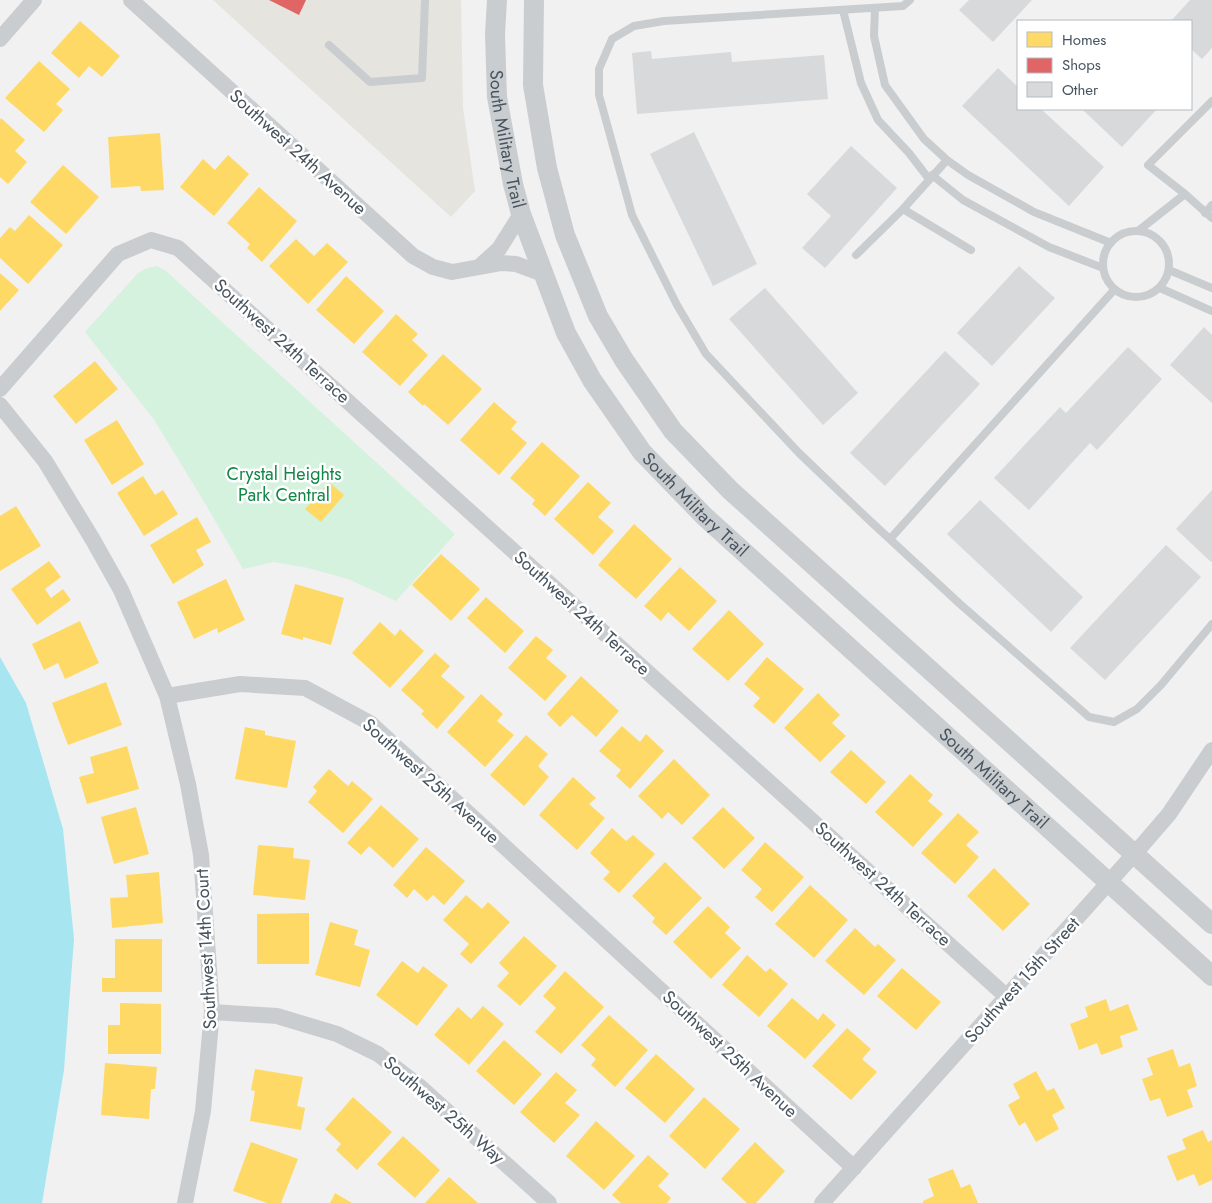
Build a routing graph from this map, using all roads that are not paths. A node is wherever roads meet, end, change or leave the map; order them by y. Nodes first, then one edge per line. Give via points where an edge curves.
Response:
1 (34, 0) edge
2 (131, 0) edge
3 (425, 0) edge
4 (497, 0) edge
5 (534, 0) edge
6 (910, 0) edge
7 (875, 8) junction
8 (843, 10) junction
9 (0, 39) edge
10 (329, 45) dead end
11 (1212, 101) edge
12 (947, 160) junction
13 (931, 177) junction
14 (1185, 194) junction
15 (1212, 205) edge
16 (903, 209) junction
17 (521, 214) junction
18 (1209, 216) edge
19 (1138, 231) junction
20 (1111, 243) junction
21 (971, 250) dead end
22 (856, 255) dead end
23 (479, 267) junction
24 (1103, 268) junction
25 (1169, 270) junction
26 (543, 274) junction
27 (1160, 288) junction
28 (1212, 288) edge
29 (1114, 290) junction
30 (1212, 311) edge
31 (0, 388) edge
32 (0, 405) edge
33 (890, 539) junction
34 (1212, 624) edge
35 (167, 696) junction
36 (1212, 750) edge
37 (1134, 854) junction
38 (1108, 883) junction
39 (1212, 924) edge
40 (1212, 976) edge
41 (1007, 997) junction
42 (212, 1012) junction
43 (854, 1168) junction
44 (185, 1203) edge
45 (549, 1203) edge
46 (822, 1203) edge

1 - 9 street
2 - 23 street, Southwest 24th Avenue via 413,256 452,272
3 - 10 lane via 422,78 370,82
4 - 17 street, South Military Trail via 498,96
5 - 37 street, South Military Trail via 533,85 547,168 565,235 598,316 673,431 730,490
6 - 7 lane via 903,6
7 - 8 lane
7 - 12 lane via 874,36 885,85 924,139
8 - 13 lane via 862,83 878,120
8 - 33 lane via 664,20 634,26 612,39 599,69 599,95 632,215 677,305 706,354 799,453
11 - 14 lane via 1148,165
12 - 13 lane
12 - 20 lane via 1034,212
13 - 16 lane
13 - 24 lane via 962,200 1049,247
14 - 18 lane
14 - 19 lane
15 - 18 lane
16 - 21 lane
16 - 22 lane
17 - 23 street via 499,249
17 - 26 street, South Military Trail
19 - 20 lane via 1127,232
19 - 25 lane via 1149,233 1162,244 1169,259
20 - 24 lane via 1105,252
23 - 26 street, Southwest 24th Avenue via 516,264
24 - 29 lane
25 - 27 lane
25 - 28 lane
26 - 38 street, South Military Trail via 566,333 592,380 642,452 704,516
27 - 29 lane via 1142,298 1132,298
27 - 30 lane
29 - 33 lane
31 - 41 street, Southwest 24th Terrace via 118,254 151,240 178,248
32 - 35 street via 45,461 93,540 121,590
33 - 34 lane via 1089,717 1114,722 1137,709
35 - 42 street, Southwest 14th Court via 201,855
35 - 43 street, Southwest 25th Avenue via 240,684 305,688 370,723
36 - 37 street, Southwest 15th Street via 1168,814
37 - 38 street, Southwest 15th Street
37 - 39 street, South Military Trail
38 - 40 street, South Military Trail
38 - 41 street, Southwest 15th Street
41 - 43 street, Southwest 15th Street
42 - 44 street, Southwest 14th Court via 203,1111
42 - 45 street, Southwest 25th Way via 277,1016 337,1034 378,1054 419,1086
43 - 46 street, Southwest 15th Street

